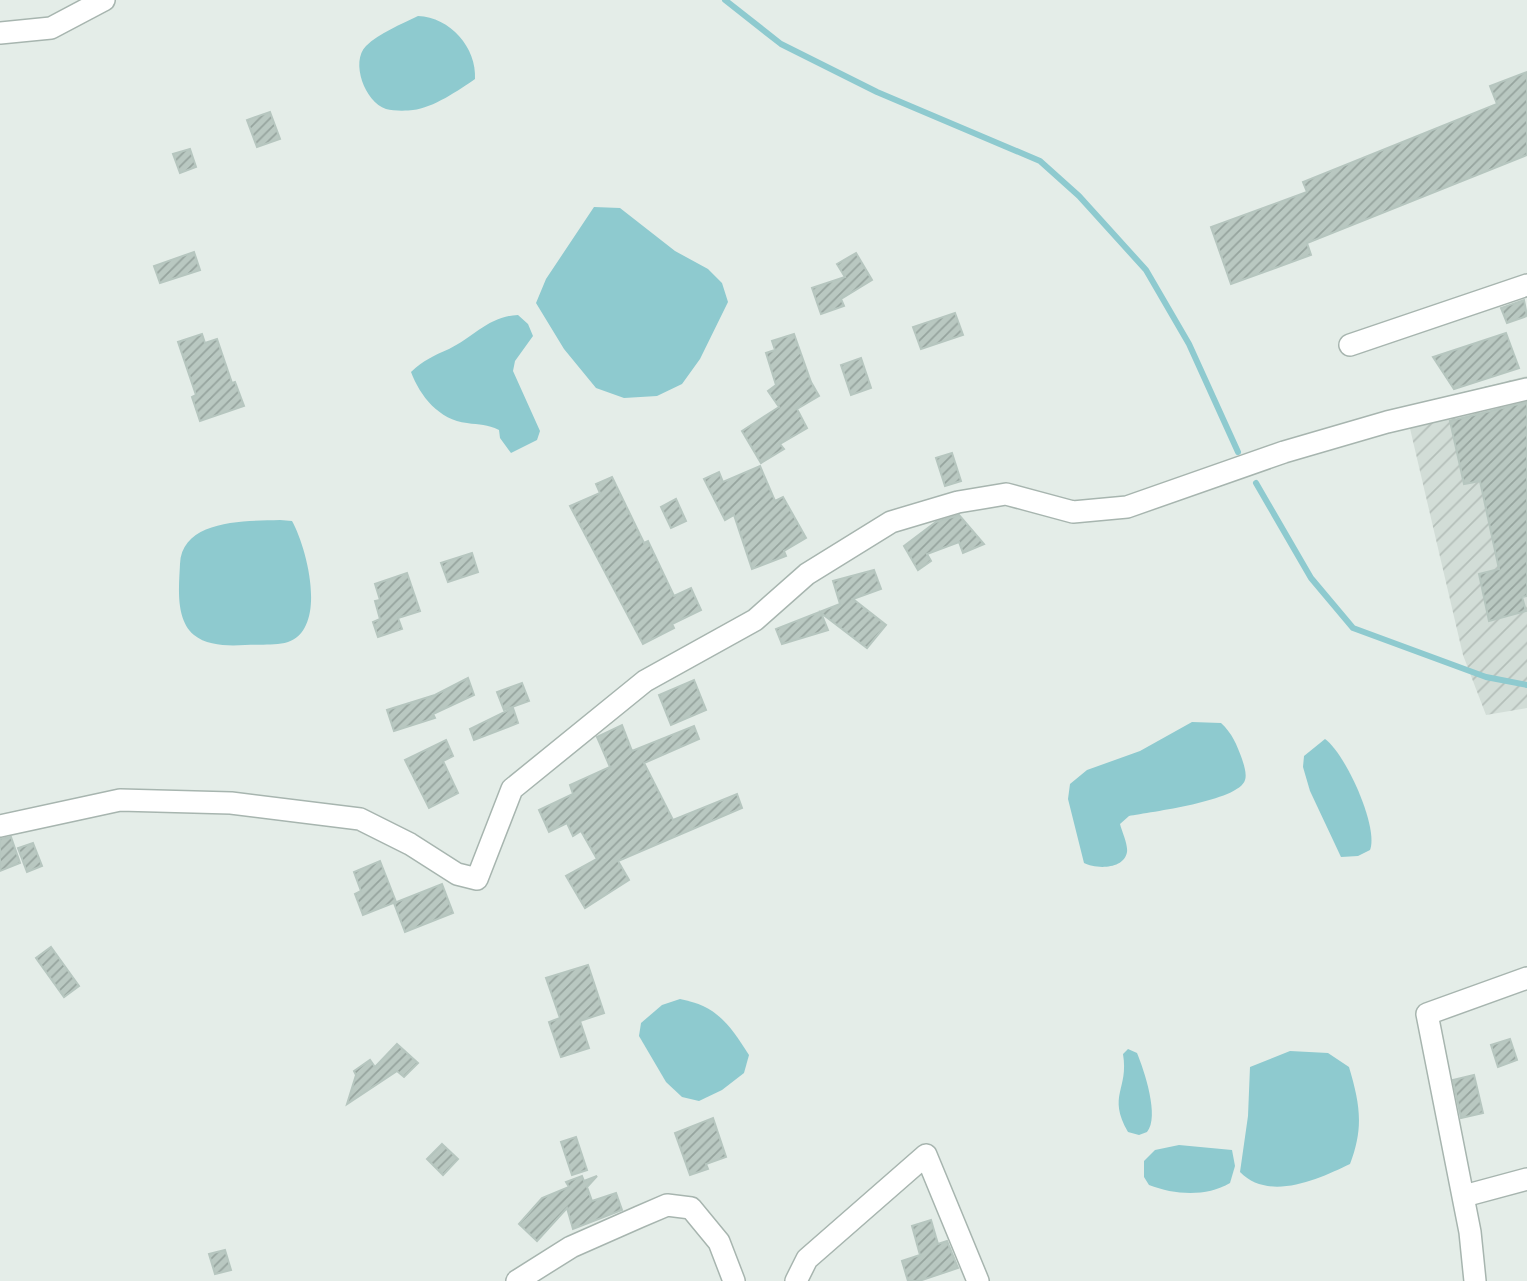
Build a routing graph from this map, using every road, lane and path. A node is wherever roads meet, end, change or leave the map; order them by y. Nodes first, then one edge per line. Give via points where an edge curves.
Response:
1 (104, 0) edge
2 (0, 33) edge
3 (1527, 285) edge
4 (1350, 345) dead end
5 (1527, 389) edge
6 (0, 827) edge
7 (1527, 978) edge
8 (1527, 1179) edge
9 (1464, 1196) junction
10 (517, 1281) edge
11 (734, 1281) edge
12 (796, 1281) edge
13 (978, 1281) edge
14 (1475, 1281) edge

1 - 2 street via 51,27
3 - 4 street
5 - 6 street via 1387,422 1127,507 1073,512 1006,494 958,502 891,522 807,574 755,620 645,681 512,789 477,879 457,874 360,819 231,803 120,800
7 - 9 street via 1427,1014
8 - 9 street
9 - 14 street
10 - 11 street via 571,1247 667,1205 691,1208 719,1242
12 - 13 street via 807,1259 926,1155

